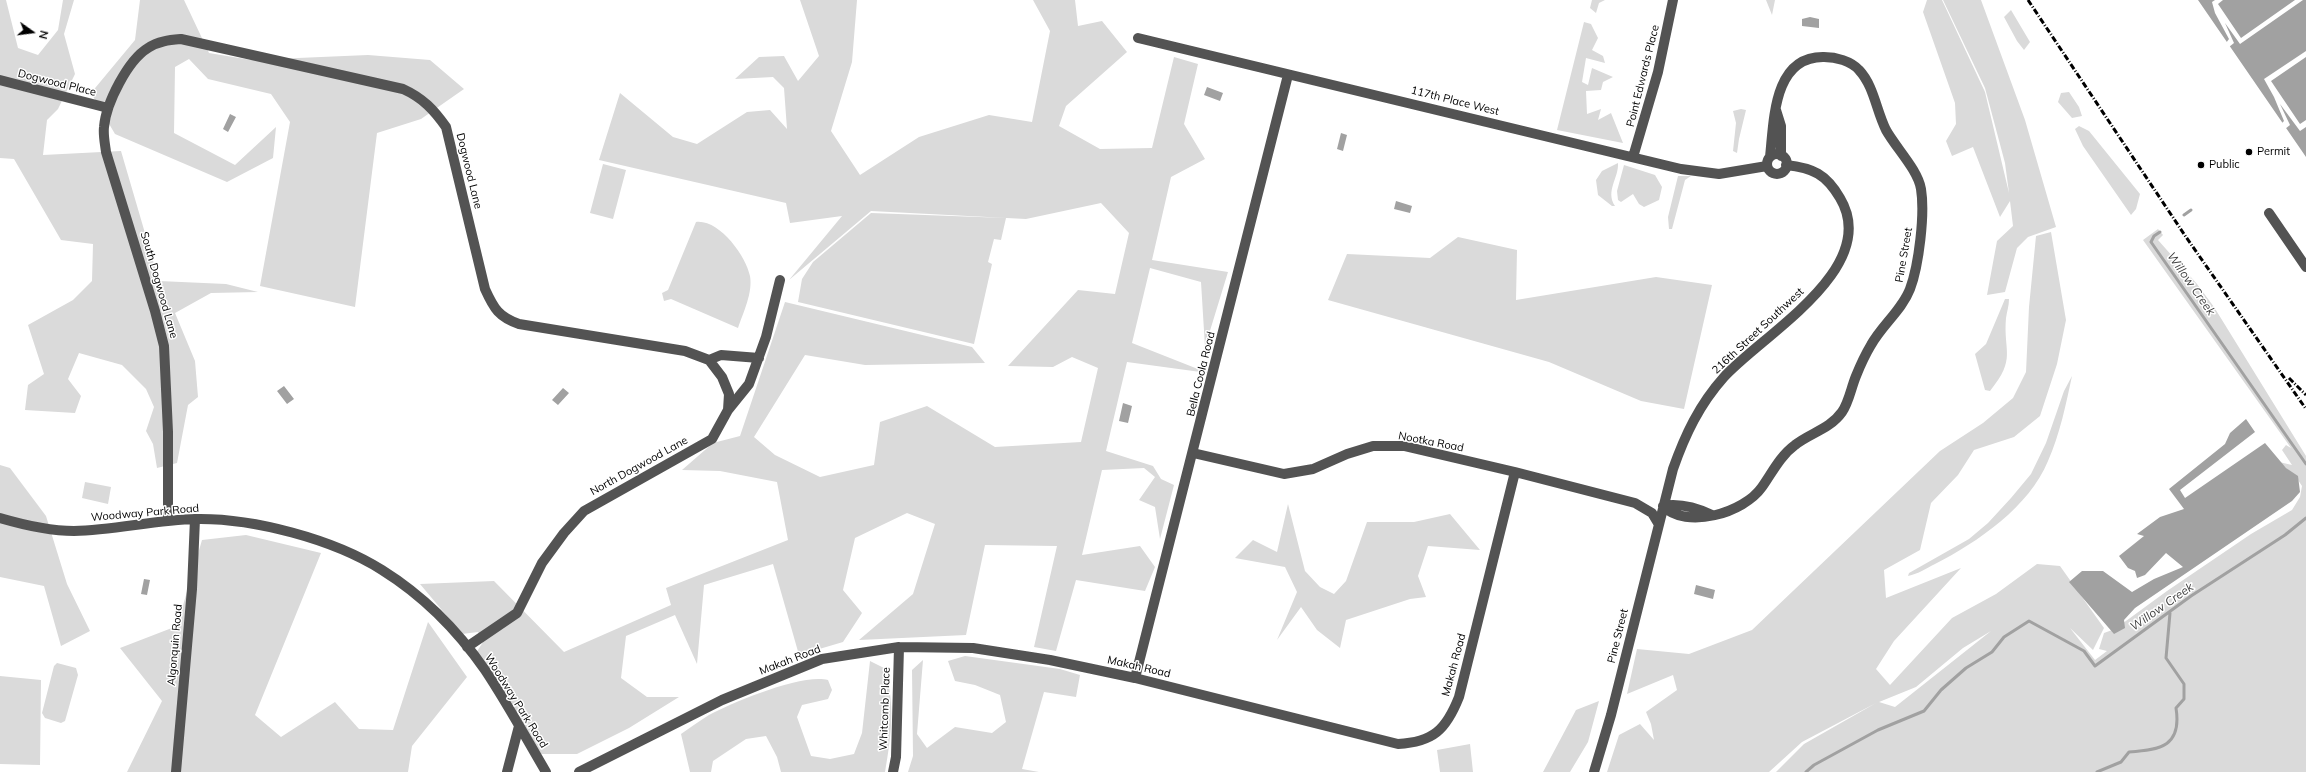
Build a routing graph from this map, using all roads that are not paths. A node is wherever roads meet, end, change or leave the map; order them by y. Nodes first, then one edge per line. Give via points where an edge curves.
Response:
1 (1673, 0) edge
2 (1138, 38) dead end
3 (1288, 75) junction
4 (0, 80) edge
5 (108, 108) junction
6 (1776, 110) junction
7 (1633, 157) junction
8 (1784, 160) junction
9 (1769, 162) junction
10 (2269, 213) dead end
11 (2306, 267) edge
12 (780, 280) dead end
13 (759, 358) junction
14 (709, 360) junction
15 (728, 410) junction
16 (1194, 453) junction
17 (1516, 472) junction
18 (1663, 506) junction
19 (0, 518) edge
20 (195, 519) junction
21 (168, 521) junction
22 (1658, 524) junction
23 (467, 647) junction
24 (899, 647) junction
25 (1135, 678) junction
26 (519, 726) junction
27 (176, 772) edge
28 (507, 772) edge
29 (546, 772) edge
30 (579, 772) edge
31 (893, 772) edge
32 (1594, 772) edge

1 - 7 street, Point Edwards Place via 1655,86
2 - 3 street, 117th Place West
3 - 7 street, 117th Place West
3 - 16 street, Bella Coola Road
4 - 5 street, Dogwood Place
5 - 14 street, Dogwood Lane via 137,57 160,42 181,39 403,89 420,97 434,110 446,127 485,289 495,309 507,320 684,351
5 - 21 street, South Dogwood Lane via 104,128 106,152 164,346 168,432
6 - 8 street via 1781,126
6 - 9 street, Pine Street
6 - 18 street, Pine Street via 1777,97 1785,78 1796,66 1807,60 1830,57 1848,62 1860,70 1869,83 1886,129 1921,187 1922,218 1910,288 1902,304 1871,344 1861,362 1842,412 1830,425 1795,444 1779,460 1758,493 1736,508 1712,515 1676,505
7 - 9 street, 117th Place West via 1681,169 1719,174
8 - 9 street via 1776,155
8 - 9 street via 1784,171 1778,174 1770,171
8 - 18 street, 216th Street Southwest via 1819,173 1832,185 1845,205 1849,223 1847,243 1839,263 1826,282 1806,304 1725,376 1702,406 1687,431
10 - 11 street
12 - 13 street, North Dogwood Lane
13 - 14 street via 721,355
13 - 15 street, North Dogwood Lane via 749,384
14 - 15 street via 722,377 729,394
15 - 23 street, North Dogwood Lane via 712,439 584,511 542,563 517,613
16 - 17 street, Nootka Road via 1284,474 1313,469 1373,446 1404,446
16 - 25 street, Bella Coola Road
17 - 22 street, Nootka Road via 1635,504 1652,513
17 - 25 street, Makah Road via 1459,697 1441,730 1427,740 1398,744
18 - 22 street, Pine Street
19 - 21 street, Woodway Park Road via 35,527 74,531
20 - 21 street, Woodway Park Road
20 - 23 street, Woodway Park Road via 243,523 301,536 380,569 438,615
20 - 27 street, Algonquin Road via 191,605
22 - 32 street, Pine Street via 1611,715
23 - 26 street, Woodway Park Road via 485,670
24 - 25 street, Makah Road via 973,648 1050,660
24 - 30 street, Makah Road via 822,659 722,700
24 - 31 street, Whitcomb Place via 896,757
26 - 28 street
26 - 29 street, Woodway Park Road

